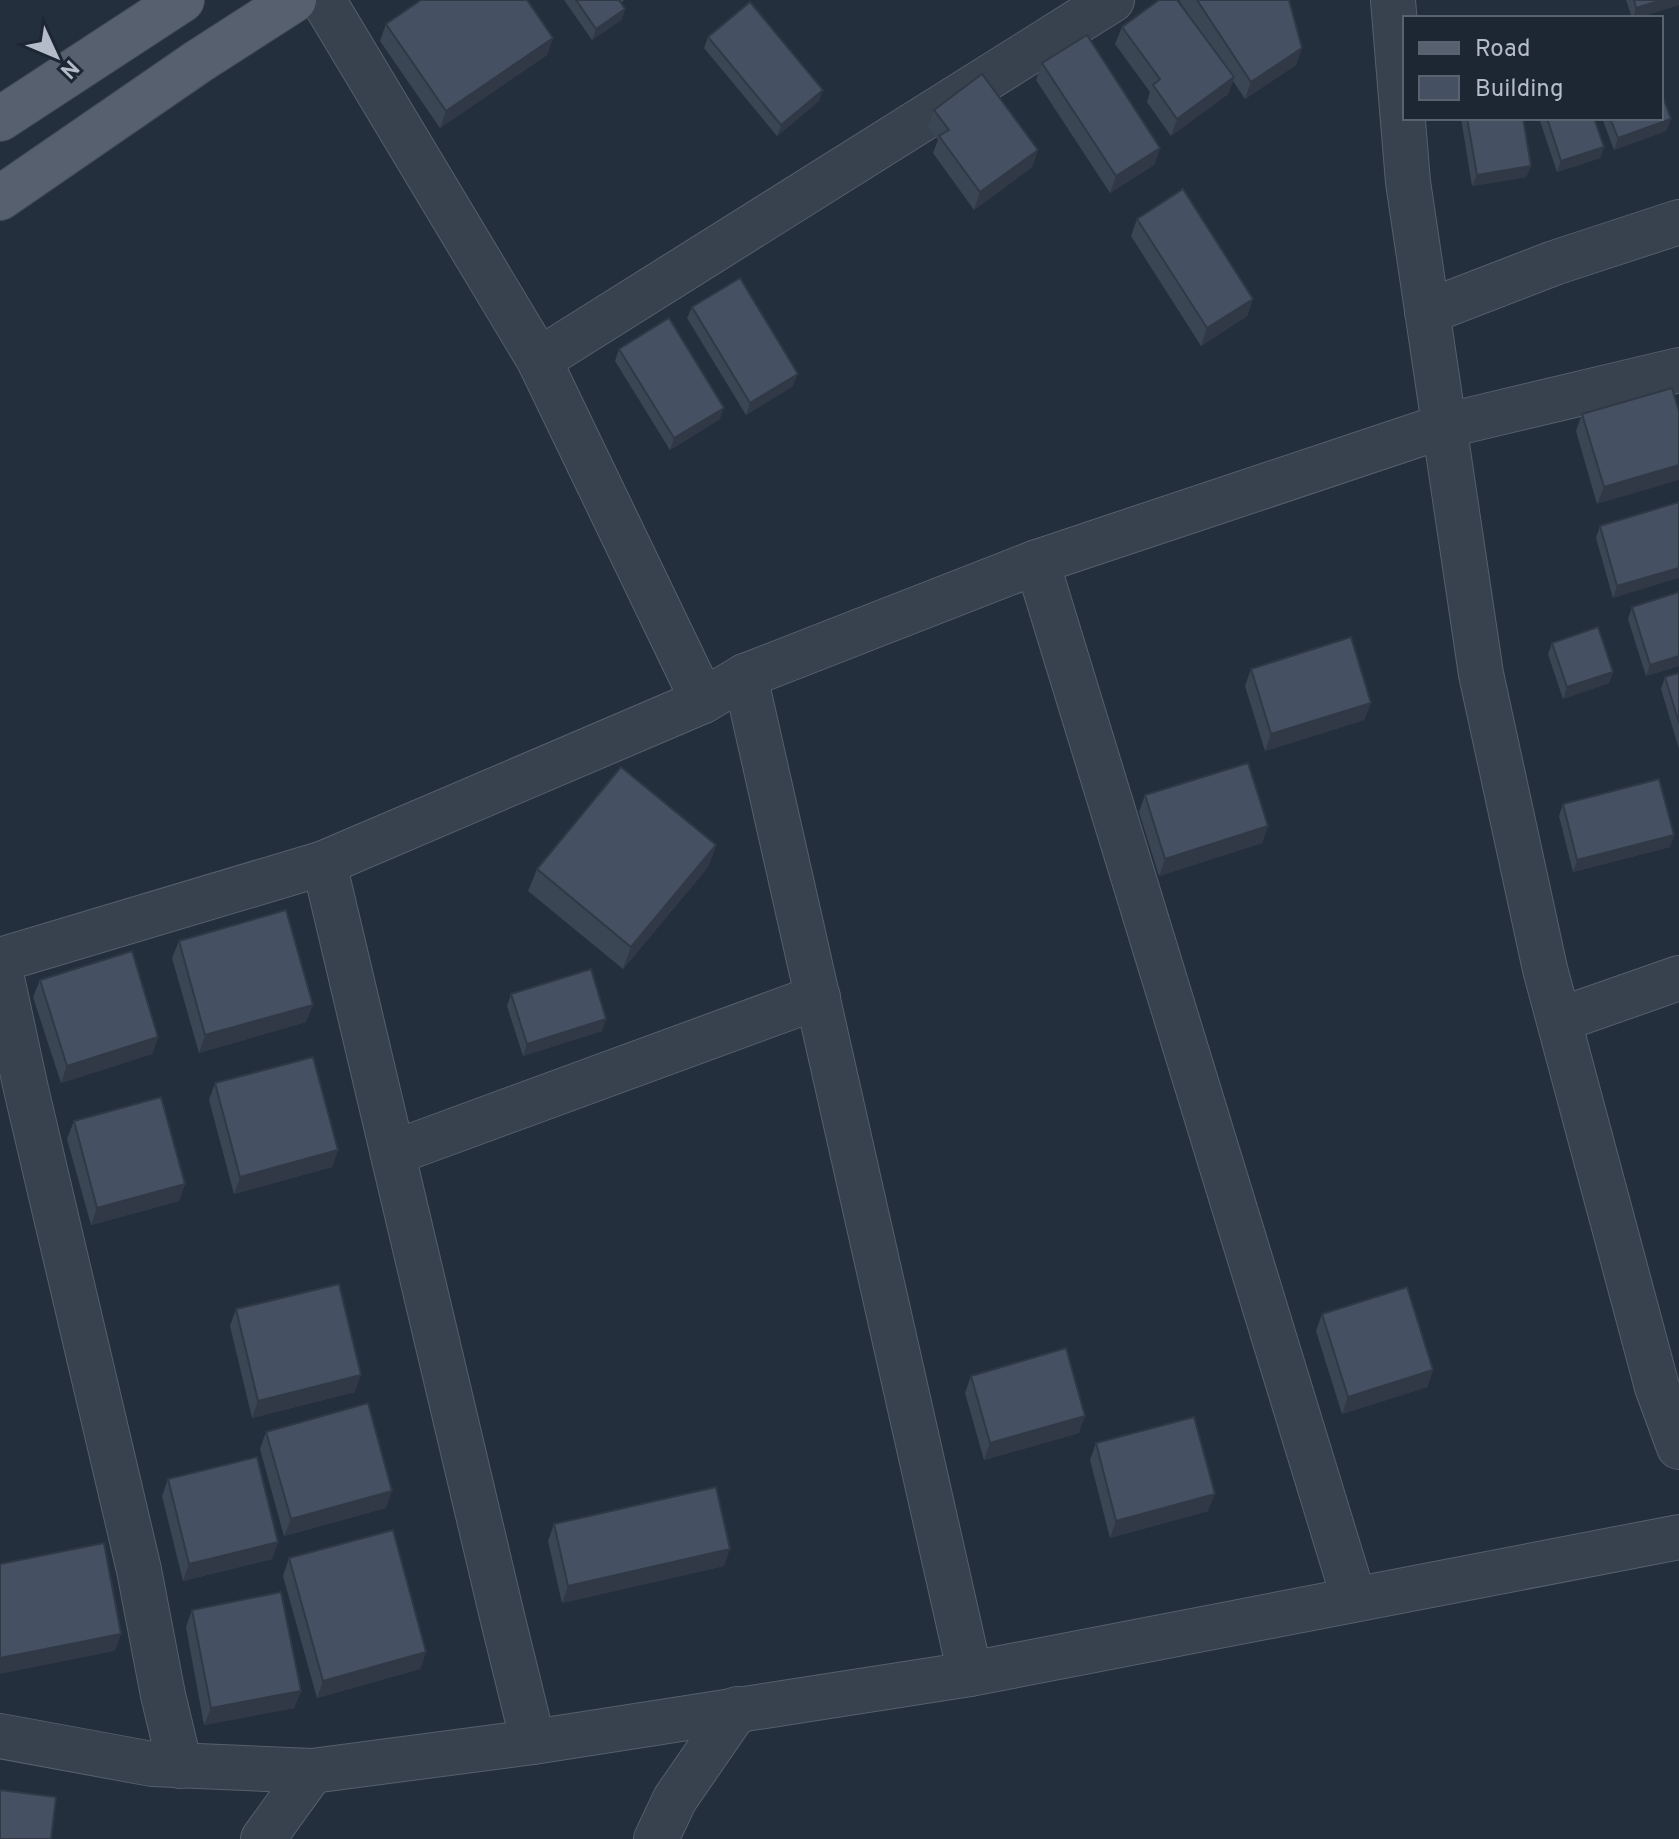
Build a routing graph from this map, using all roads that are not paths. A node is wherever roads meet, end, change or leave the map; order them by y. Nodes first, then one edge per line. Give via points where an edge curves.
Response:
1 (182, 0) edge
2 (294, 0) edge
3 (323, 0) edge
4 (1112, 0) edge
5 (1393, 0) edge
6 (0, 119) edge
7 (0, 198) edge
8 (1679, 222) edge
9 (1427, 312) junction
10 (539, 360) junction
11 (1679, 370) edge
12 (1444, 426) junction
13 (1037, 562) junction
14 (745, 676) junction
15 (703, 701) junction
16 (324, 863) junction
17 (0, 960) edge
18 (0, 969) edge
19 (1679, 978) edge
20 (818, 997) junction
21 (1559, 1020) junction
22 (393, 1153) junction
23 (1679, 1447) edge
24 (1679, 1537) edge
25 (1354, 1599) junction
26 (970, 1674) junction
27 (737, 1709) junction
28 (0, 1736) edge
29 (533, 1742) junction
30 (180, 1766) junction
31 (312, 1771) junction
32 (263, 1839) edge
33 (656, 1839) edge

1 - 6 main road
2 - 7 main road
3 - 10 street
4 - 10 street
5 - 9 street via 1408,182
8 - 9 street
9 - 12 street
10 - 15 street
11 - 12 street
12 - 13 street
12 - 21 street via 1481,674
13 - 14 street
13 - 25 street
14 - 15 street
14 - 20 street
15 - 16 street
16 - 17 street
16 - 22 street
18 - 30 street
19 - 21 street
20 - 22 street
20 - 26 street
21 - 23 street via 1657,1387
22 - 29 street
24 - 25 street
25 - 26 street
26 - 27 street
27 - 29 street
27 - 33 street via 675,1799
28 - 30 street
29 - 31 street
30 - 31 street
31 - 32 street

